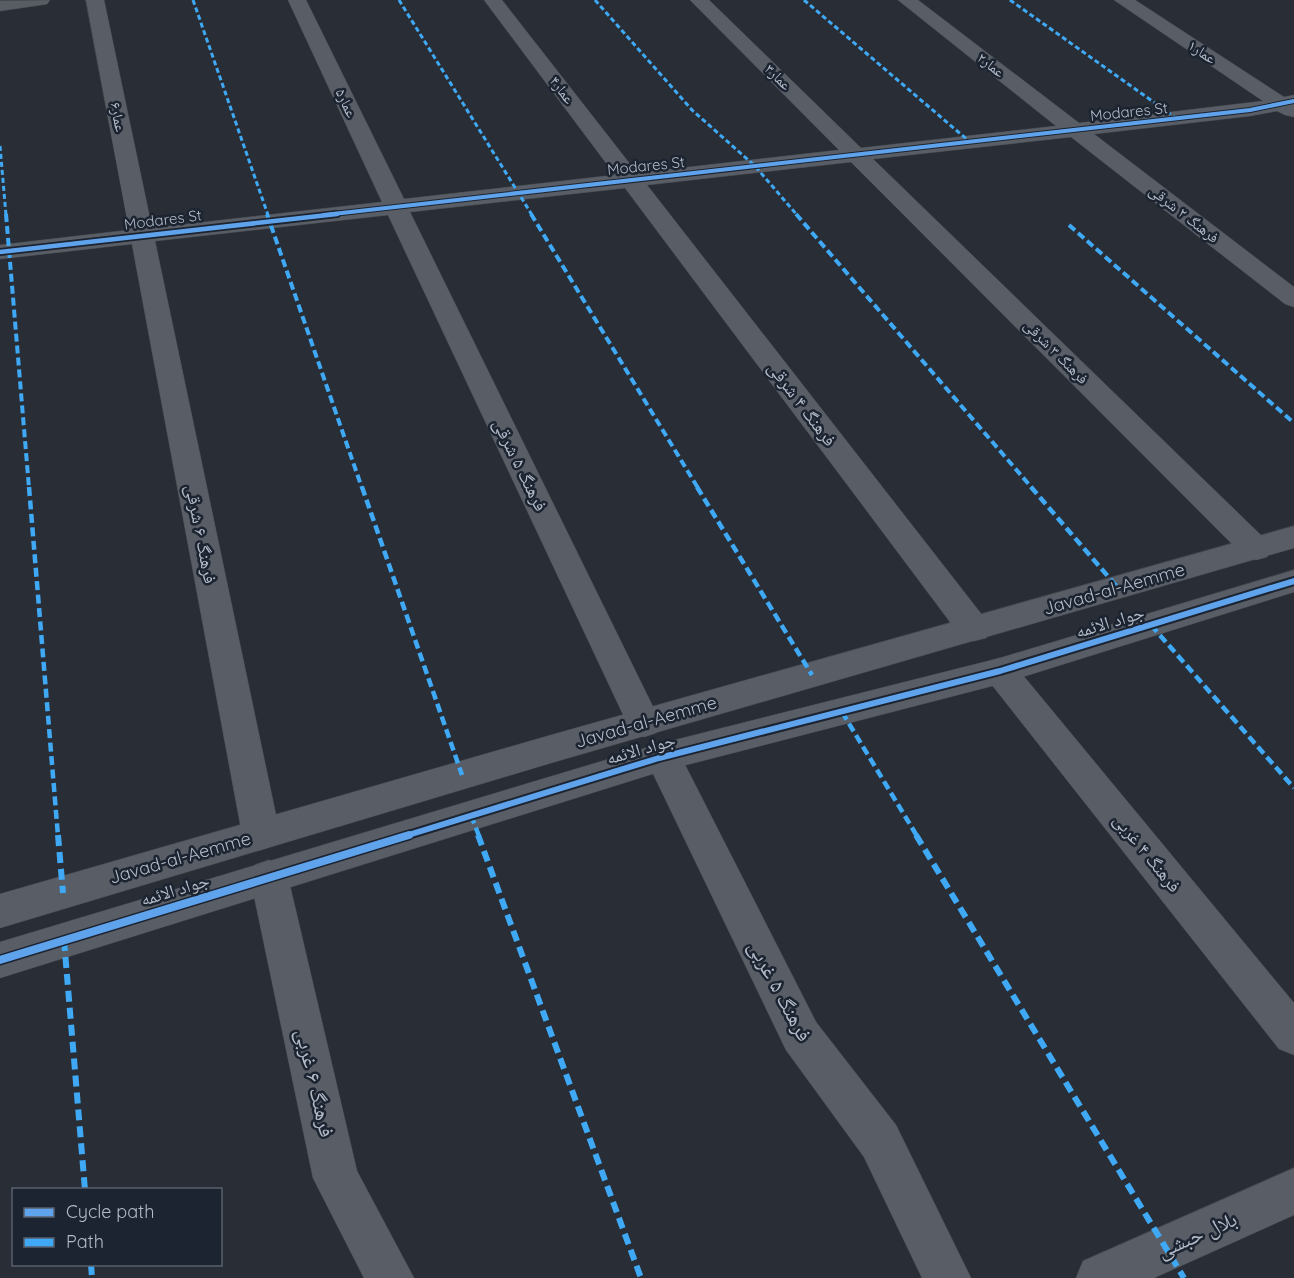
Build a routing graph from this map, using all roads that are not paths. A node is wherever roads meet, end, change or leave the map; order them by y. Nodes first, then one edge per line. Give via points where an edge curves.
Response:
1 (40, 0) edge
2 (95, 0) edge
3 (297, 0) edge
4 (493, 0) edge
5 (699, 0) edge
6 (907, 0) edge
7 (1123, 0) edge
8 (0, 6) edge
9 (1290, 106) edge
10 (1075, 130) junction
11 (856, 154) junction
12 (630, 180) junction
13 (396, 206) junction
14 (142, 234) junction
15 (0, 252) edge
16 (1294, 299) edge
17 (1294, 537) edge
18 (1256, 549) junction
19 (1294, 582) edge
20 (974, 629) junction
21 (1000, 671) junction
22 (654, 740) junction
23 (261, 834) junction
24 (269, 877) junction
25 (0, 911) edge
26 (0, 960) edge
27 (1294, 1035) edge
28 (1294, 1191) edge
29 (390, 1278) edge
30 (947, 1278) edge
31 (1100, 1278) edge

1 - 8 main road
2 - 14 street, عمار۶
3 - 13 street, عمار۵
4 - 12 street, عمار۴
5 - 11 street, عمار۳
6 - 10 street, عمار۲
7 - 9 street, عمار۱
9 - 10 street, Modares St
10 - 11 street, Modares St
10 - 16 street, فرهنگ ۲ شرقی
11 - 12 street, Modares St
11 - 18 street, فرهنگ ۳ شرقی
12 - 13 street, Modares St
12 - 20 street, فرهنگ ۴ شرقی
13 - 14 street, Modares St
13 - 22 street, فرهنگ ۵ شرقی
14 - 15 street, Modares St
14 - 23 street, فرهنگ ۶ شرقی
17 - 18 street, Javad-al-Aemme
18 - 20 street, Javad-al-Aemme
19 - 21 street, جواد الائمه
20 - 22 street, Javad-al-Aemme
21 - 22 street, جواد الائمه
21 - 27 street, فرهنگ ۴ غربی
22 - 23 street, Javad-al-Aemme
22 - 24 street, جواد الائمه
22 - 30 street, فرهنگ ۵ غربی via 801,1036 880,1141
23 - 25 street, Javad-al-Aemme
24 - 26 street, جواد الائمه
24 - 29 street, فرهنگ ۶ غربی via 336,1178
28 - 31 street, بلال حبشی

